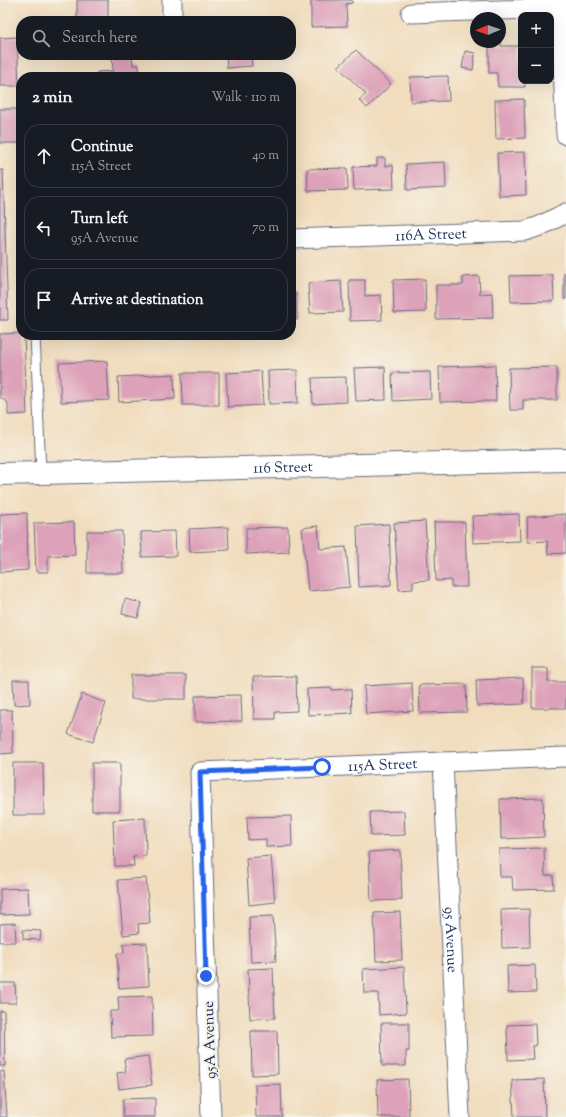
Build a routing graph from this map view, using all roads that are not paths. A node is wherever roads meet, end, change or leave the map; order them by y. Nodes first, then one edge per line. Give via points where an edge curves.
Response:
1 (172, 0) edge
2 (560, 4) edge
3 (411, 13) dead end
4 (172, 16) edge
5 (566, 135) edge
6 (566, 213) edge
7 (296, 239) edge
8 (35, 340) edge
9 (566, 460) edge
10 (42, 473) junction
11 (0, 474) edge
12 (566, 757) edge
13 (443, 762) junction
14 (200, 772) joint
15 (211, 1117) edge
16 (460, 1117) edge

1 - 4 street
2 - 3 street
2 - 5 street
6 - 7 street, 116A Street via 525,231
8 - 10 lane
9 - 10 street, 116 Street
10 - 11 street, 116 Street
12 - 13 street, 115A Street
13 - 14 street, 115A Street
13 - 16 street, 95 Avenue
14 - 15 street, 95A Avenue

